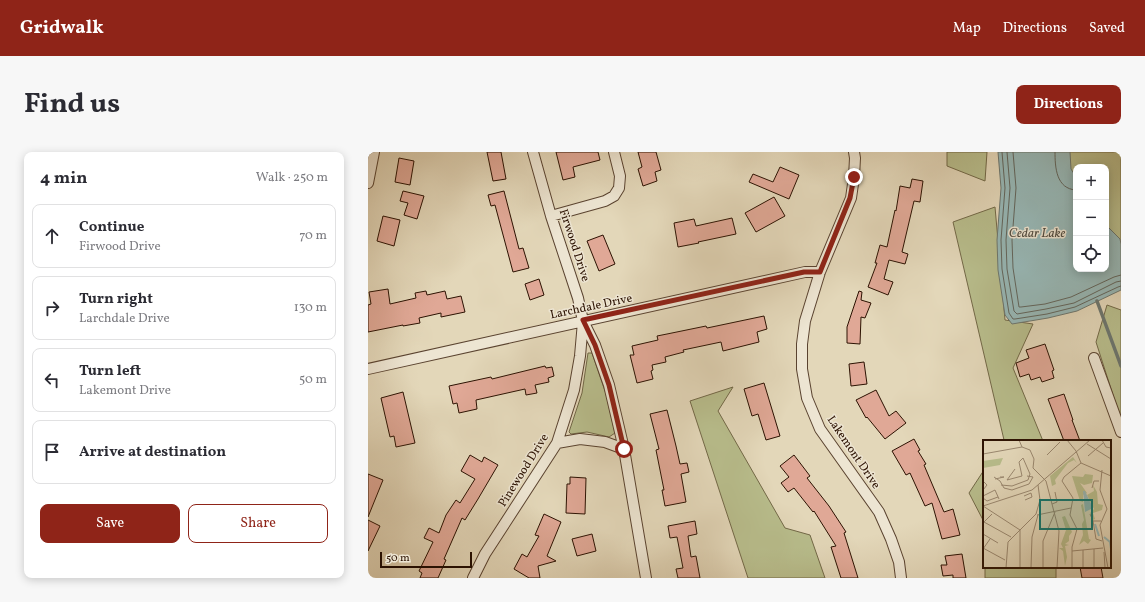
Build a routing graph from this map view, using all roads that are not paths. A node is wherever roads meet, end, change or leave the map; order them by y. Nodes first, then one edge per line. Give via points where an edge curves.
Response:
1 (374, 152) edge
2 (533, 152) edge
3 (614, 152) edge
4 (854, 152) edge
5 (368, 184) edge
6 (551, 216) junction
7 (820, 272) junction
8 (583, 320) junction
9 (1094, 358) dead end
10 (368, 369) edge
11 (1121, 432) edge
12 (557, 443) junction
13 (624, 449) junction
14 (473, 578) edge
15 (646, 578) edge
16 (901, 578) edge

1 - 5 street
2 - 6 street, Firwood Drive
3 - 6 street via 620,176 619,188 614,196 605,201
4 - 7 street, Lakemont Drive via 854,177 850,198
6 - 8 street, Firwood Drive
7 - 8 street, Larchdale Drive via 804,272
7 - 16 street, Lakemont Drive via 804,321 802,369 807,398 820,429 879,512 892,538
8 - 10 street, Larchdale Drive
8 - 12 street, Pinewood Drive via 574,390
8 - 13 street, Firwood Drive via 609,385
9 - 11 street
12 - 13 street via 580,439 605,442
12 - 14 street, Pinewood Drive via 485,554
13 - 15 street, Firwood Drive

